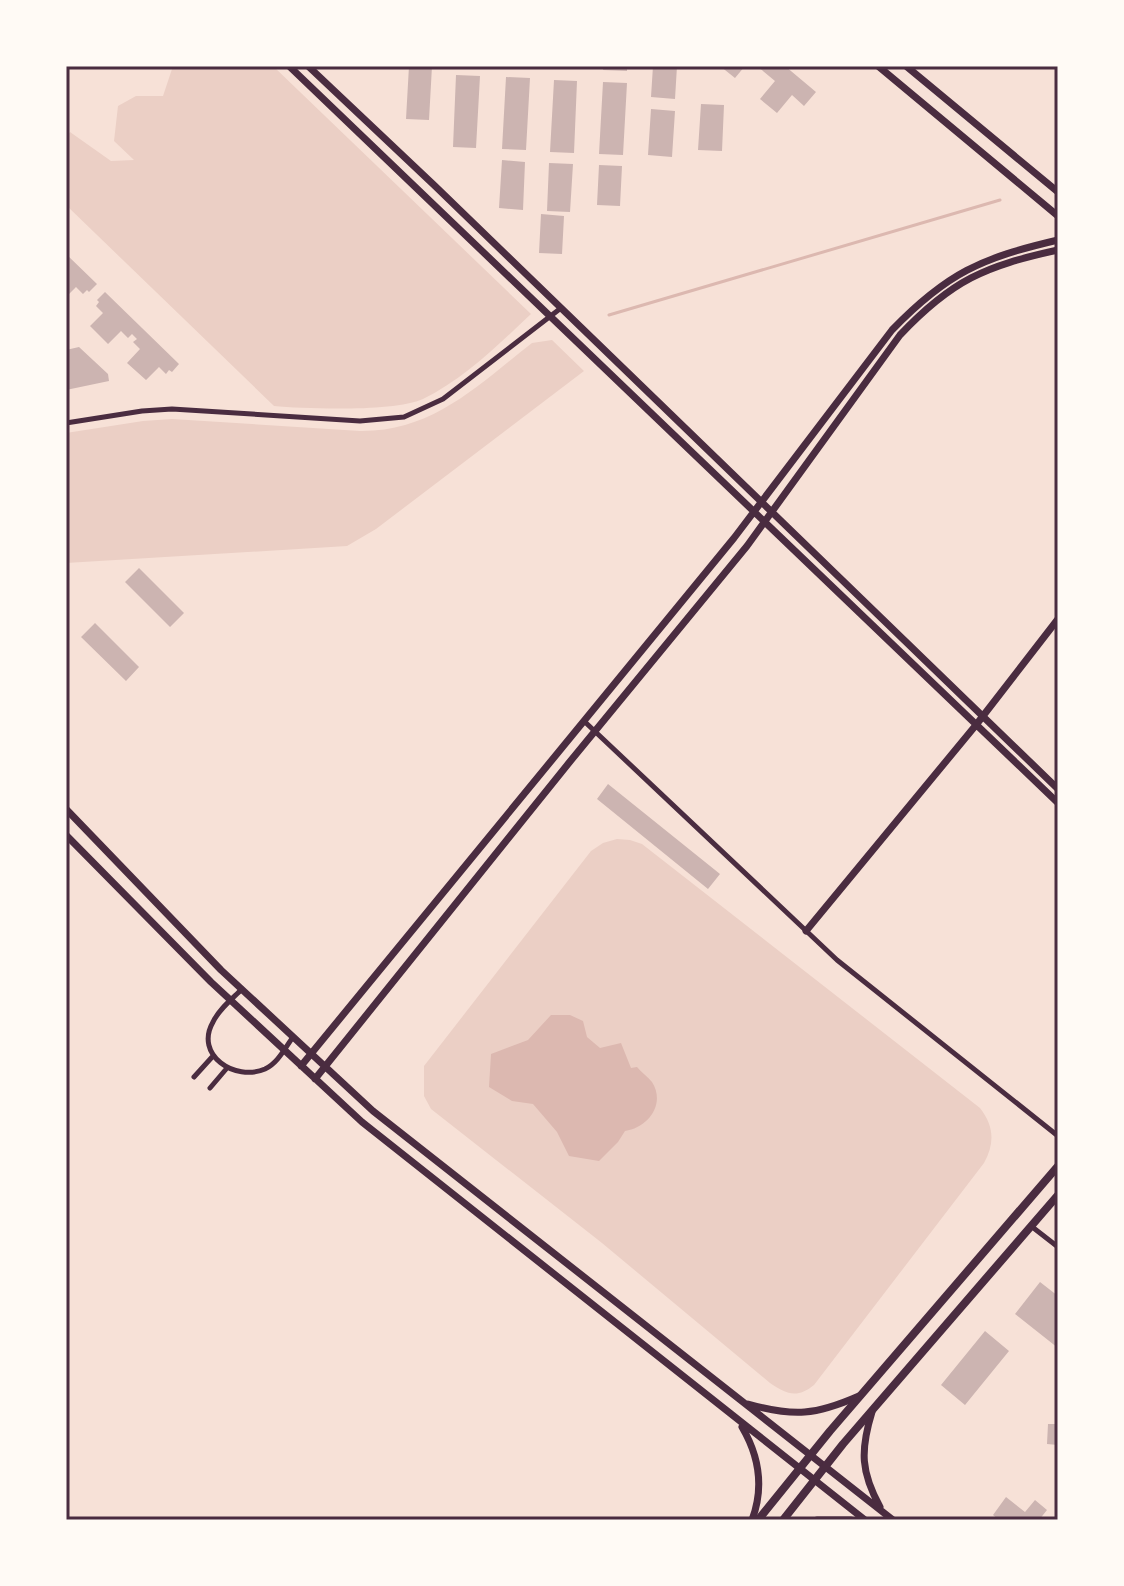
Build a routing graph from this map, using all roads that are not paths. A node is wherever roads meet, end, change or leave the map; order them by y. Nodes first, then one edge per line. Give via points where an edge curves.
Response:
1 (289, 66) edge
2 (308, 66) edge
3 (878, 66) edge
4 (906, 66) edge
5 (1058, 192) edge
6 (1058, 216) edge
7 (1058, 240) edge
8 (1058, 250) edge
9 (561, 308) junction
10 (550, 317) junction
11 (66, 423) edge
12 (762, 502) junction
13 (773, 512) junction
14 (754, 513) junction
15 (764, 523) junction
16 (1058, 619) edge
17 (982, 717) junction
18 (585, 722) junction
19 (976, 725) junction
20 (595, 731) junction
21 (1058, 789) edge
22 (1058, 803) edge
23 (66, 809) edge
24 (66, 835) edge
25 (806, 931) junction
26 (242, 989) junction
27 (230, 1001) junction
28 (293, 1037) junction
29 (284, 1050) junction
30 (311, 1054) junction
31 (213, 1056) junction
32 (301, 1066) junction
33 (325, 1067) junction
34 (227, 1068) junction
35 (194, 1077) dead end
36 (315, 1079) junction
37 (210, 1088) dead end
38 (1058, 1136) edge
39 (1058, 1166) edge
40 (1058, 1195) edge
41 (1031, 1226) junction
42 (1058, 1247) edge
43 (861, 1395) junction
44 (745, 1404) junction
45 (872, 1411) junction
46 (739, 1421) junction
47 (810, 1455) junction
48 (825, 1467) junction
49 (799, 1468) junction
50 (815, 1481) junction
51 (883, 1513) junction
52 (755, 1520) edge
53 (783, 1520) edge
54 (817, 1520) edge
55 (851, 1520) edge
56 (865, 1520) edge
57 (893, 1520) edge

1 - 10 street
2 - 9 street
3 - 6 street
4 - 5 street
7 - 12 street via 975,264 920,301 858,372
8 - 13 street via 978,273 926,308 868,377
9 - 10 street
9 - 12 street
10 - 11 street via 443,399 404,417 360,421 172,409
10 - 14 street
12 - 13 street
12 - 14 street
13 - 15 street
13 - 17 street
14 - 15 street
14 - 18 street
15 - 19 street
15 - 20 street
16 - 17 street
17 - 19 street
17 - 21 street
18 - 20 street
18 - 30 street
19 - 22 street
19 - 25 street
20 - 25 street
20 - 33 street
23 - 26 street
24 - 27 street
25 - 38 street
26 - 27 street
26 - 28 street
27 - 29 street
27 - 31 street via 212,1022
28 - 29 street
28 - 30 street
29 - 32 street
29 - 34 street via 264,1069 247,1073
30 - 32 street
30 - 33 street
31 - 34 street
31 - 35 street
32 - 36 street
33 - 36 street
33 - 44 street via 373,1111
34 - 37 street
36 - 46 street
39 - 43 main road
40 - 41 main road
41 - 42 street
41 - 45 main road
43 - 44 street via 818,1412 793,1414
43 - 47 main road
44 - 47 street
45 - 48 main road
45 - 51 street via 863,1451 865,1473
46 - 49 street
46 - 52 street via 758,1465
47 - 48 street
47 - 49 main road
48 - 50 main road
48 - 51 street
49 - 50 street
49 - 52 main road
50 - 53 main road
50 - 56 street
51 - 57 street
54 - 55 street

